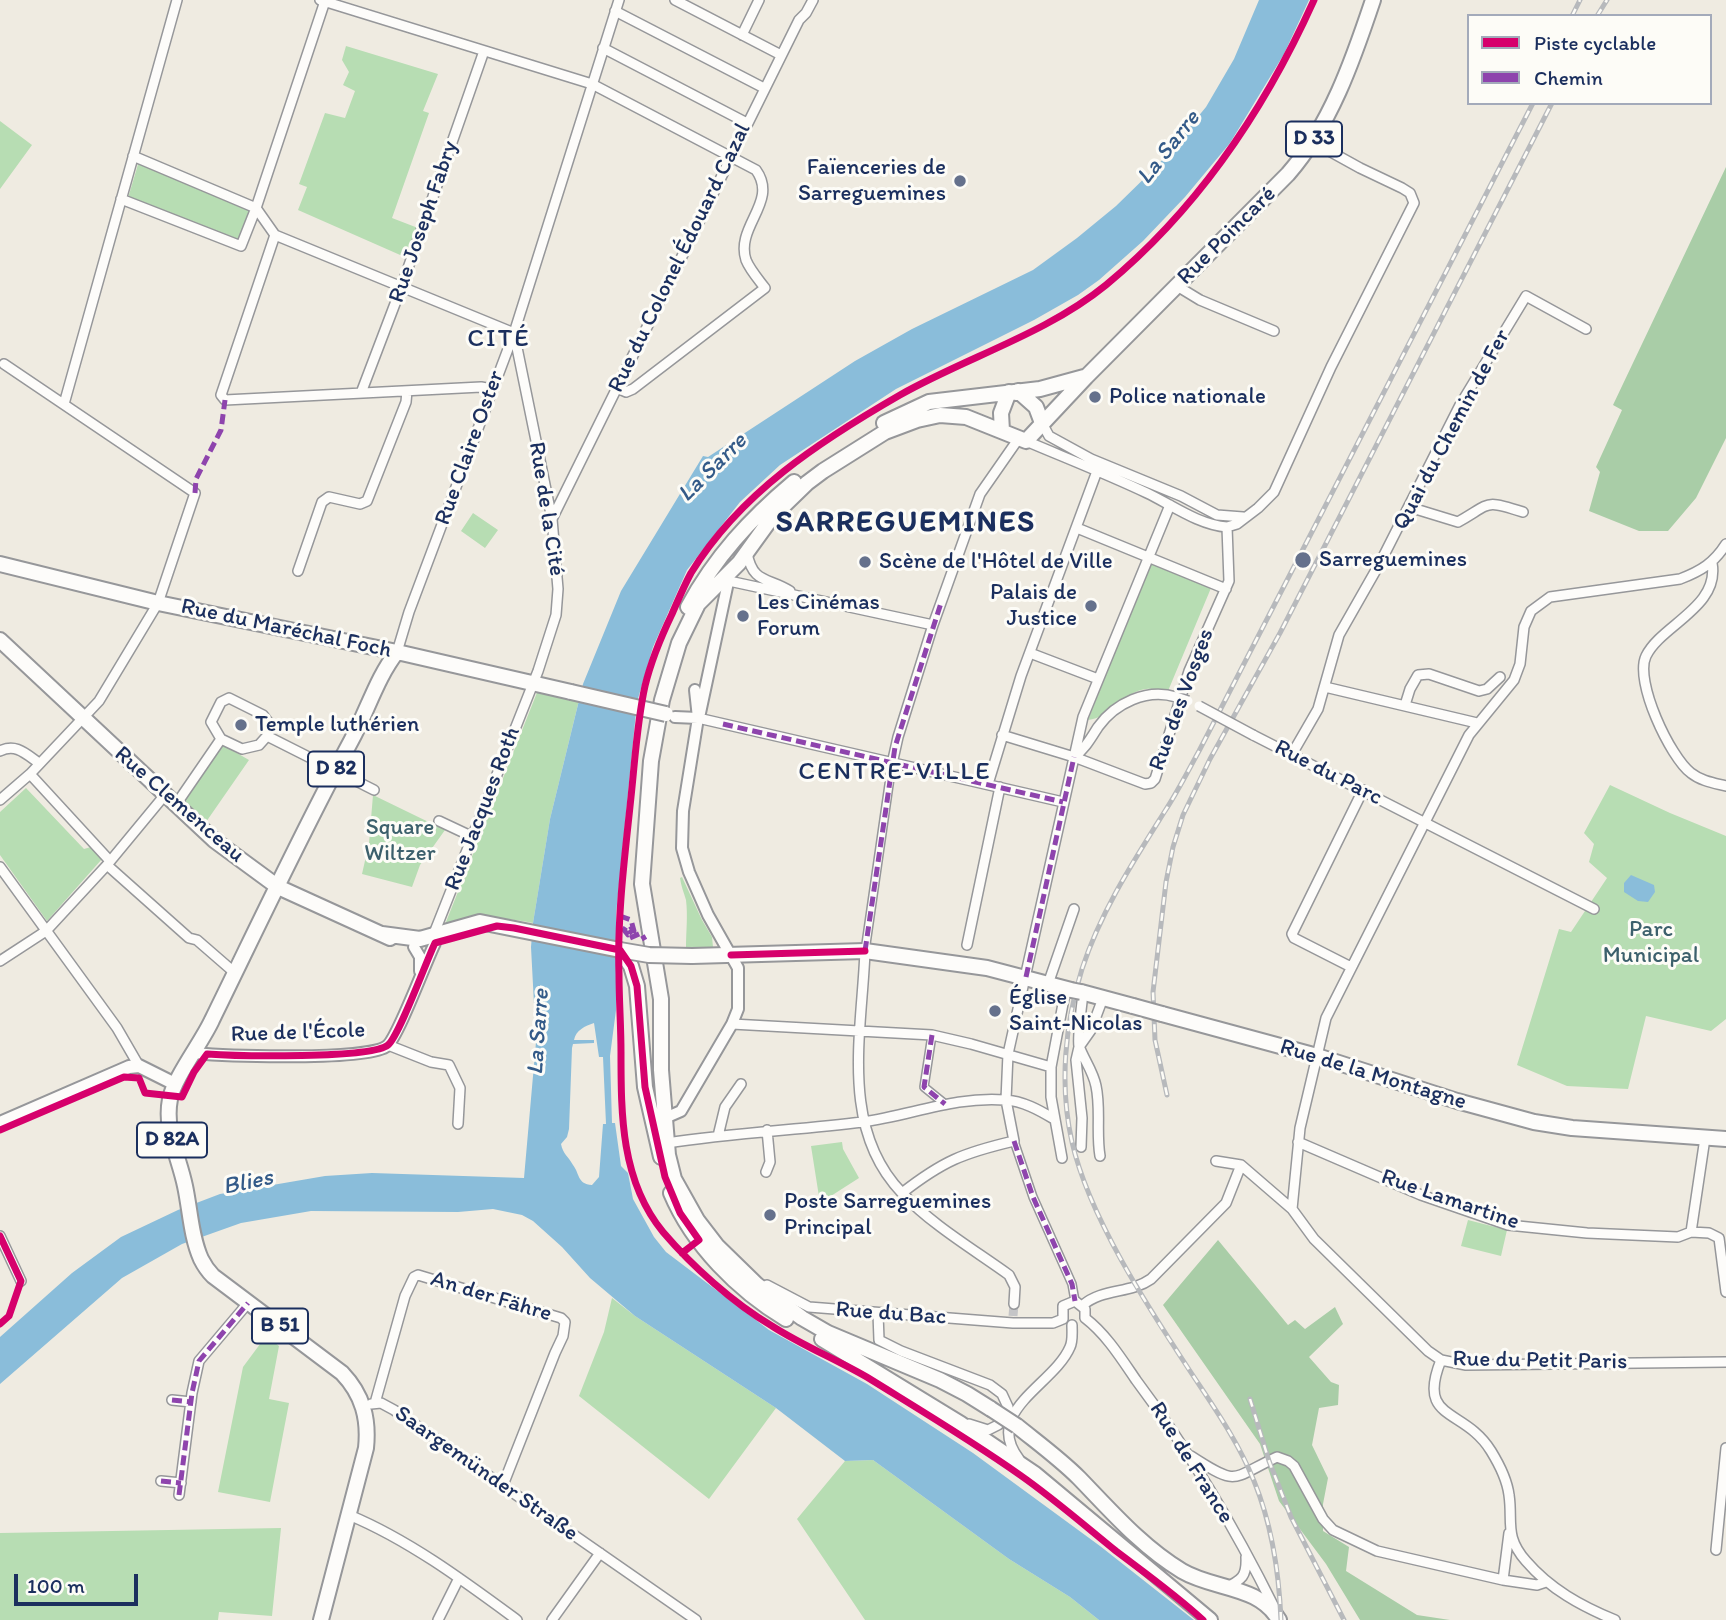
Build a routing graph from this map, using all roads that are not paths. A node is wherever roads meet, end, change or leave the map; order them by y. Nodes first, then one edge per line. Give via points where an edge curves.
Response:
1 (177, 0) edge
2 (619, 0) edge
3 (675, 0) edge
4 (759, 0) edge
5 (813, 0) edge
6 (1373, 0) edge
7 (323, 1) edge
8 (615, 11) junction
9 (742, 35) junction
10 (603, 48) junction
11 (484, 51) junction
12 (781, 55) junction
13 (592, 84) junction
14 (764, 88) junction
15 (747, 123) junction
16 (1313, 142) junction
17 (133, 156) junction
18 (730, 156) junction
19 (121, 199) junction
20 (256, 208) junction
21 (275, 235) junction
22 (1177, 286) junction
23 (401, 288) junction
24 (1586, 329) dead end
25 (1274, 331) dead end
26 (513, 333) junction
27 (4, 364) dead end
28 (1086, 377) junction
29 (615, 387) junction
30 (492, 389) junction
31 (407, 391) junction
32 (362, 393) junction
33 (1019, 395) junction
34 (64, 404) junction
35 (1042, 423) junction
36 (1002, 431) junction
37 (1022, 440) junction
38 (1098, 467) junction
39 (1164, 491) junction
40 (1170, 505) junction
41 (1409, 508) junction
42 (1523, 512) dead end
43 (1243, 517) junction
44 (552, 519) junction
45 (1077, 527) junction
46 (1227, 527) junction
47 (1726, 544) edge
48 (747, 552) junction
49 (1148, 557) junction
50 (1712, 563) junction
51 (0, 564) edge
52 (298, 571) dead end
53 (725, 578) junction
54 (788, 589) junction
55 (1226, 589) junction
56 (798, 595) junction
57 (158, 603) junction
58 (933, 625) junction
59 (0, 640) edge
60 (397, 652) junction
61 (1030, 653) junction
62 (1500, 677) dead end
63 (1098, 679) junction
64 (533, 683) junction
65 (1325, 687) junction
66 (695, 690) dead end
67 (1405, 705) junction
68 (671, 715) joint
69 (83, 718) junction
70 (698, 718) junction
71 (1477, 723) junction
72 (1002, 735) junction
73 (267, 736) junction
74 (221, 739) junction
75 (0, 751) edge
76 (1292, 754) junction
77 (1074, 757) junction
78 (39, 763) junction
79 (892, 764) junction
80 (335, 771) junction
81 (30, 774) junction
82 (988, 784) junction
83 (1726, 786) edge
84 (1000, 787) junction
85 (374, 790) dead end
86 (1363, 790) junction
87 (0, 800) edge
88 (170, 801) junction
89 (1063, 802) junction
90 (439, 821) dead end
91 (1424, 821) junction
92 (473, 837) junction
93 (108, 863) junction
94 (0, 867) edge
95 (278, 887) junction
96 (1074, 909) dead end
97 (1594, 909) dead end
98 (46, 931) junction
99 (382, 934) junction
100 (434, 939) junction
101 (967, 945) dead end
102 (414, 947) junction
103 (620, 950) junction
104 (865, 951) junction
105 (731, 955) junction
106 (0, 961) edge
107 (1351, 967) junction
108 (235, 973) junction
109 (420, 974) junction
110 (1026, 977) junction
111 (1048, 984) junction
112 (1075, 991) junction
113 (1103, 999) junction
114 (732, 1024) junction
115 (861, 1030) junction
116 (932, 1035) junction
117 (388, 1045) junction
118 (1079, 1047) junction
119 (201, 1054) junction
120 (1008, 1054) junction
121 (1317, 1056) junction
122 (139, 1066) junction
123 (1051, 1067) junction
124 (175, 1084) junction
125 (741, 1084) dead end
126 (1006, 1100) junction
127 (945, 1104) junction
128 (656, 1115) junction
129 (1054, 1119) junction
130 (864, 1121) junction
131 (0, 1123) edge
132 (458, 1124) dead end
133 (767, 1130) junction
134 (718, 1136) junction
135 (1705, 1138) junction
136 (1726, 1139) edge
137 (1014, 1141) junction
138 (1298, 1142) junction
139 (667, 1143) junction
140 (1082, 1147) dead end
141 (1100, 1156) dead end
142 (1062, 1158) dead end
143 (1216, 1161) dead end
144 (1241, 1165) junction
145 (766, 1172) dead end
146 (902, 1193) junction
147 (1292, 1209) junction
148 (192, 1221) joint
149 (1691, 1232) junction
150 (0, 1236) edge
151 (732, 1261) junction
152 (21, 1281) dead end
153 (1726, 1292) edge
154 (248, 1303) junction
155 (1079, 1303) junction
156 (1014, 1304) tunnel mouth
157 (878, 1312) junction
158 (1085, 1318) junction
159 (1063, 1319) junction
160 (1072, 1325) junction
161 (1441, 1360) junction
162 (1726, 1362) edge
163 (1027, 1397) junction
164 (172, 1400) dead end
165 (191, 1402) junction
166 (1008, 1402) junction
167 (369, 1405) junction
168 (961, 1424) junction
169 (1726, 1448) edge
170 (1191, 1456) junction
171 (1035, 1474) junction
172 (161, 1481) dead end
173 (181, 1483) junction
174 (503, 1485) junction
175 (179, 1495) dead end
176 (349, 1515) junction
177 (1509, 1531) junction
178 (1716, 1550) dead end
179 (600, 1553) junction
180 (1246, 1556) junction
181 (1523, 1558) junction
182 (1505, 1562) junction
183 (459, 1578) junction
184 (1503, 1580) junction
185 (1546, 1582) junction
186 (1225, 1588) junction
187 (321, 1620) edge
188 (438, 1620) edge
189 (517, 1620) edge
190 (552, 1620) edge
191 (696, 1620) edge
192 (1210, 1620) edge
193 (1272, 1620) edge
194 (1280, 1620) edge
195 (1615, 1620) edge

1 - 17 street
2 - 8 street, Rue Claire Oster
3 - 9 street
4 - 9 street
5 - 12 street, Rue du Colonel Édouard Cazal
6 - 16 main road, Rue Poincaré / D 33 via 1350,64
7 - 11 street
7 - 20 street
8 - 10 street, Rue Claire Oster
8 - 14 street
9 - 12 street
10 - 13 street, Rue Claire Oster
10 - 15 street
11 - 13 street
11 - 23 street, Rue Joseph Fabry
12 - 14 street, Rue du Colonel Édouard Cazal
13 - 18 street
13 - 26 street, Rue Claire Oster
14 - 15 street, Rue du Colonel Édouard Cazal
15 - 18 street, Rue du Colonel Édouard Cazal
16 - 22 main road, Rue Poincaré / D 33 via 1289,174
16 - 43 street via 1402,188 1413,197 1413,209 1331,367 1275,490
17 - 19 street
17 - 20 street
18 - 29 street, Rue du Colonel Édouard Cazal
18 - 29 street via 756,170 764,181 764,195 748,229 745,253 765,288 633,388
19 - 20 street via 241,246
19 - 34 street
20 - 21 street
21 - 23 street
21 - 32 street via 221,395 225,400
22 - 25 street
22 - 28 main road, Rue Poincaré / D 33
23 - 26 street
23 - 32 street, Rue Joseph Fabry
24 - 41 street, Quai du Chemin de Fer via 1526,296 1460,405
26 - 30 street, Rue Claire Oster
26 - 44 street, Rue de la Cité
27 - 34 street
28 - 33 main road
28 - 35 main road, Rue Poincaré / D 33
29 - 44 street, Rue du Colonel Édouard Cazal
30 - 31 street
30 - 60 street, Rue Claire Oster
31 - 32 street
31 - 52 street via 367,500 359,504 329,497 322,502
33 - 35 main road
33 - 36 main road via 1001,413
33 - 128 main road via 929,402 890,420 795,482 759,514 712,566 687,608 671,640 653,697 635,884 653,1004
34 - 57 street via 195,492
35 - 37 main road, D 33
35 - 38 street via 1049,436
36 - 37 main road
36 - 48 main road via 949,415 895,427 807,482 773,516
37 - 38 street
37 - 58 street via 980,494
38 - 39 street
38 - 40 street
38 - 45 street
39 - 40 street
39 - 43 street via 1217,515
40 - 46 street
40 - 49 street
41 - 42 street via 1458,522 1487,503
41 - 65 street, Quai du Chemin de Fer via 1339,635
43 - 46 street
44 - 64 street, Rue de la Cité via 556,614
45 - 49 street
45 - 61 street
46 - 55 street via 1230,571
47 - 50 street
48 - 53 main road
48 - 54 street via 759,578
49 - 55 street
49 - 63 street
50 - 71 street via 1680,579 1550,597 1531,611 1524,627 1514,680
50 - 83 street via 1714,574 1700,602 1644,660 1644,684 1677,760 1700,778
51 - 57 main road, Rue du Maréchal Foch
53 - 54 street
53 - 56 street
53 - 70 street
53 - 128 main road via 698,604 679,643 651,761 642,884 661,999
54 - 56 street
55 - 77 street, Rue des Vosges via 1189,671 1155,779 1145,783
56 - 58 street
57 - 60 main road, Rue du Maréchal Foch
57 - 69 street via 99,701
58 - 79 street
59 - 69 main road, Rue Clemenceau
60 - 64 main road, Rue du Maréchal Foch
60 - 80 main road, D 82
61 - 63 street
61 - 72 street
62 - 67 street via 1487,690 1479,691 1429,674 1418,675
63 - 77 street
64 - 68 main road, Rue du Maréchal Foch, bridge
64 - 92 street, Rue Jacques Roth
65 - 67 street
65 - 76 street, Quai du Chemin de Fer
66 - 70 street
67 - 71 street
68 - 70 street
69 - 78 street
69 - 88 main road, Rue Clemenceau
70 - 79 street
70 - 105 street via 682,811 683,855
71 - 91 street
72 - 77 street, Rue des Vosges
72 - 82 street
73 - 74 street via 259,745 242,749
73 - 74 street via 269,723 262,715 229,698 221,702 211,722
73 - 80 street
74 - 88 street
75 - 78 street via 18,748
76 - 77 street, Rue du Parc, bridge via 1175,697 1156,693 1122,705
76 - 86 street, Rue du Parc
77 - 89 street
78 - 81 street
79 - 82 street
79 - 104 street
80 - 85 street
80 - 95 main road, D 82
81 - 87 street
81 - 93 street
82 - 84 street
84 - 89 street
84 - 101 street
86 - 91 street, Rue du Parc
86 - 107 street via 1292,934
88 - 93 street
88 - 95 main road, Rue Clemenceau
89 - 110 street
90 - 92 street
91 - 97 street, Rue du Parc
91 - 107 street
92 - 100 street, Rue Jacques Roth
93 - 98 street
93 - 108 street via 189,938
94 - 98 street
95 - 99 main road, Rue Clemenceau
95 - 108 main road, D 82
96 - 111 street
98 - 106 street
98 - 122 street
99 - 100 main road, Rue Clemenceau
99 - 102 main road, Rue Clemenceau
100 - 102 main road, Rue Clemenceau
100 - 103 main road, Rue Clemenceau via 497,926
100 - 109 street, Rue Jacques Roth
102 - 109 street
103 - 105 main road, Rue Clemenceau, bridge via 649,955
103 - 128 main road via 634,974 646,1087
104 - 105 main road, Rue de la Montagne
104 - 110 main road, Rue de la Montagne via 964,962
104 - 115 street
105 - 114 street via 739,972 738,1009
107 - 121 street via 1326,1018
108 - 119 main road, D 82A
109 - 117 street, Rue Jacques Roth
110 - 111 main road, Rue de la Montagne
110 - 120 street
111 - 112 main road, Rue de la Montagne
112 - 113 main road, Rue de la Montagne
112 - 118 street via 1082,1018
112 - 123 street
113 - 118 street
113 - 121 main road, Rue de la Montagne, bridge
114 - 115 street
114 - 128 street via 681,1111
115 - 116 street
115 - 130 street via 858,1079
116 - 120 street
116 - 127 street via 924,1087
117 - 119 street, Rue de l'École via 374,1052 355,1053
117 - 132 street via 449,1065 460,1088
118 - 140 street
118 - 141 street via 1097,1088
119 - 124 main road, D 82A
120 - 123 street
120 - 126 street
121 - 135 main road, Rue de la Montagne via 1534,1122
121 - 138 street
122 - 124 main road
122 - 131 main road
123 - 129 street
124 - 148 main road, D 82A via 168,1116
125 - 134 street via 725,1107
126 - 127 street via 963,1099
126 - 129 street
126 - 137 street
127 - 130 street
128 - 139 main road
128 - 168 main road via 665,1177 680,1213 733,1277 782,1317
129 - 142 street
130 - 133 street
130 - 146 street via 880,1164
133 - 134 street
133 - 145 street via 770,1162
134 - 139 street
135 - 136 main road, Rue de la Montagne
135 - 149 street
137 - 146 street via 953,1159
137 - 155 street
138 - 147 street
138 - 149 street, Rue Lamartine via 1421,1195 1508,1225 1678,1237
139 - 151 main road via 680,1193
143 - 144 street
144 - 147 street, Rue du Petit Paris
144 - 155 street via 1226,1203 1151,1279
146 - 156 street via 1009,1275 1015,1287
147 - 161 street, Rue du Petit Paris via 1314,1239
148 - 154 main road, Saargemünder Straße / B 51 via 200,1257 213,1276
149 - 153 street via 1719,1238
150 - 152 street
151 - 157 street, Rue du Bac via 809,1307
151 - 186 main road, bridge via 781,1304 820,1328 940,1380 1017,1426 1077,1476 1142,1541 1181,1570
154 - 165 street via 201,1357
154 - 167 main road, Saargemünder Straße / B 51 via 342,1373
155 - 158 street
155 - 159 street via 1063,1306
157 - 159 street, Rue du Bac via 1052,1323
157 - 166 street via 879,1340 990,1385
158 - 160 street
158 - 170 street, Rue de France via 1115,1351
159 - 160 street
160 - 163 street via 1071,1346
161 - 162 street, Rue du Petit Paris via 1466,1365
161 - 177 street via 1434,1376 1437,1406 1467,1425 1490,1449 1510,1496
163 - 166 street
163 - 171 street via 1011,1416 1009,1440 1020,1461
164 - 165 street
165 - 173 street
166 - 168 street via 993,1428
167 - 174 street, Saargemünder Straße via 381,1403 394,1410
167 - 174 street, An der Fähre via 405,1296 418,1275 561,1318 565,1322 563,1336
167 - 176 main road via 366,1448
168 - 171 main road
169 - 178 street
170 - 180 street, Rue de France
170 - 184 street via 1224,1476 1235,1477 1282,1458 1294,1466 1334,1530 1377,1551
171 - 192 main road
171 - 193 main road via 1180,1579 1202,1591 1260,1607
172 - 173 street
173 - 175 street
174 - 179 street, Saargemünder Straße
176 - 183 street
176 - 187 main road
177 - 181 street
177 - 182 street
179 - 190 street
179 - 191 street, Saargemünder Straße
180 - 186 street via 1244,1577
180 - 194 street, Rue de France
181 - 182 street
181 - 185 street
182 - 184 street
183 - 188 street
183 - 189 street
184 - 185 street
185 - 195 street via 1584,1608
186 - 194 main road via 1254,1595

